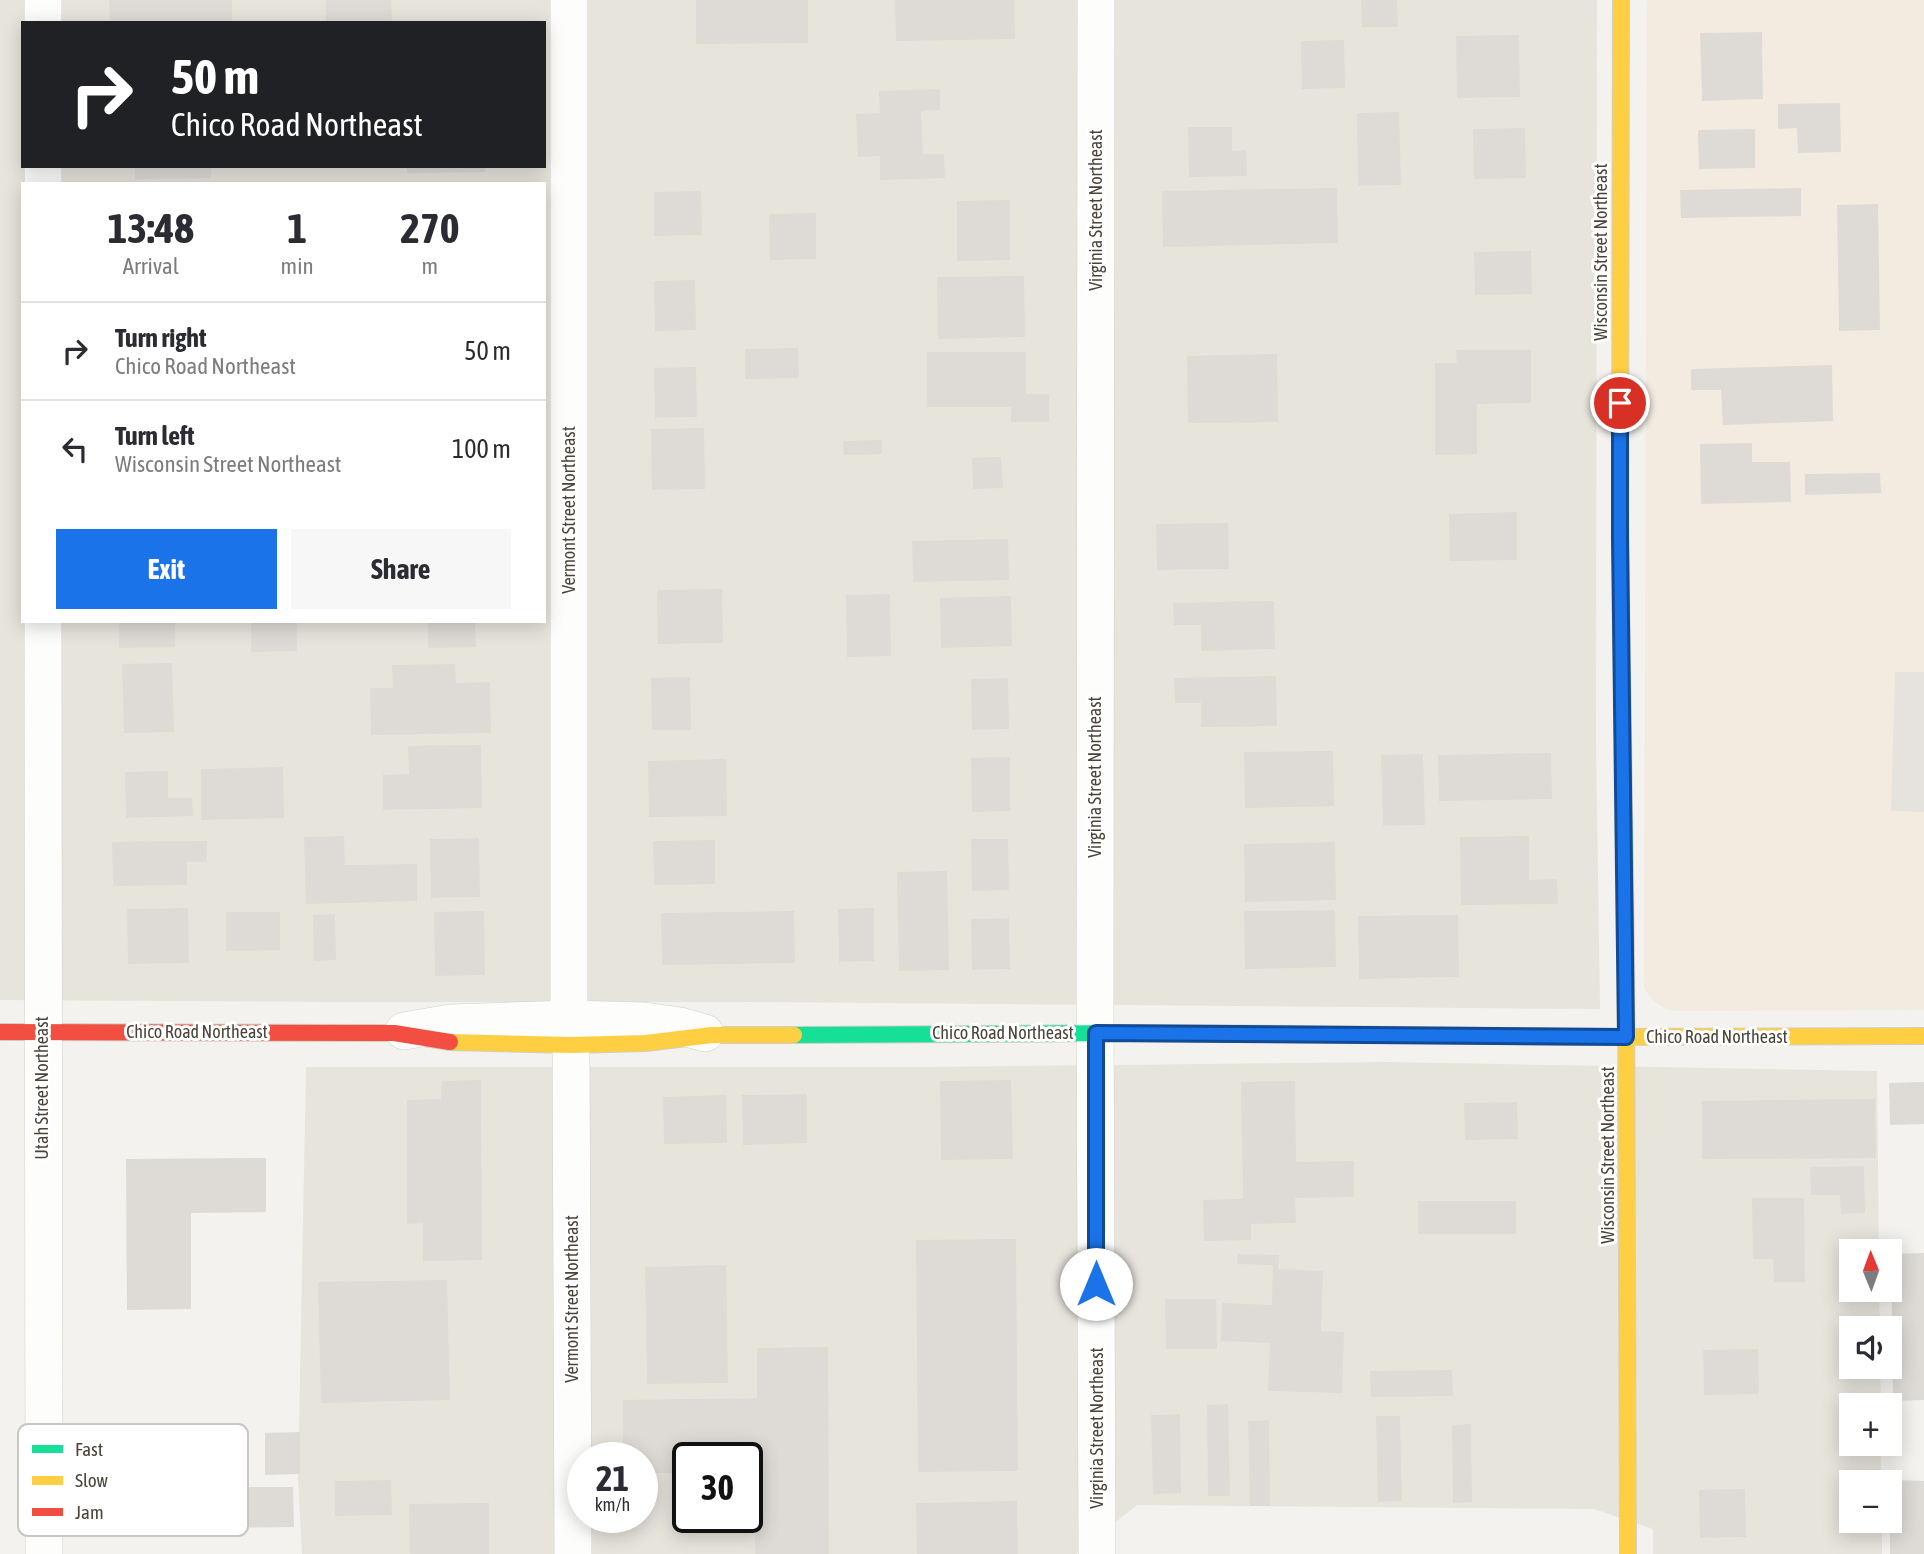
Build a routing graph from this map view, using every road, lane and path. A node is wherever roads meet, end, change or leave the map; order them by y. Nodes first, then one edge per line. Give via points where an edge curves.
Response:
1 (43, 0) edge
2 (569, 0) edge
3 (1096, 0) edge
4 (1621, 0) edge
5 (43, 21) edge
6 (43, 623) edge
7 (0, 1032) edge
8 (42, 1032) junction
9 (570, 1032) junction
10 (394, 1033) joint
11 (1096, 1033) junction
12 (712, 1035) joint
13 (1924, 1036) edge
14 (1626, 1037) junction
15 (44, 1424) edge
16 (44, 1536) edge
17 (44, 1554) edge
18 (573, 1554) edge
19 (1097, 1554) edge
20 (1628, 1554) edge

1 - 5 street
2 - 9 street, Vermont Street Northeast
3 - 11 street, Virginia Street Northeast
4 - 14 street, Wisconsin Street Northeast via 1620,537
6 - 8 street, Utah Street Northeast
7 - 8 street, Chico Road Northeast
8 - 10 street, Chico Road Northeast
8 - 15 street, Utah Street Northeast
9 - 10 street, Chico Road Northeast via 451,1023
9 - 12 street, Chico Road Northeast via 644,1021
9 - 18 street, Vermont Street Northeast
11 - 12 street, Chico Road Northeast
11 - 14 street, Chico Road Northeast
11 - 19 street, Virginia Street Northeast
13 - 14 street, Chico Road Northeast
14 - 20 street, Wisconsin Street Northeast
16 - 17 street, Utah Street Northeast

